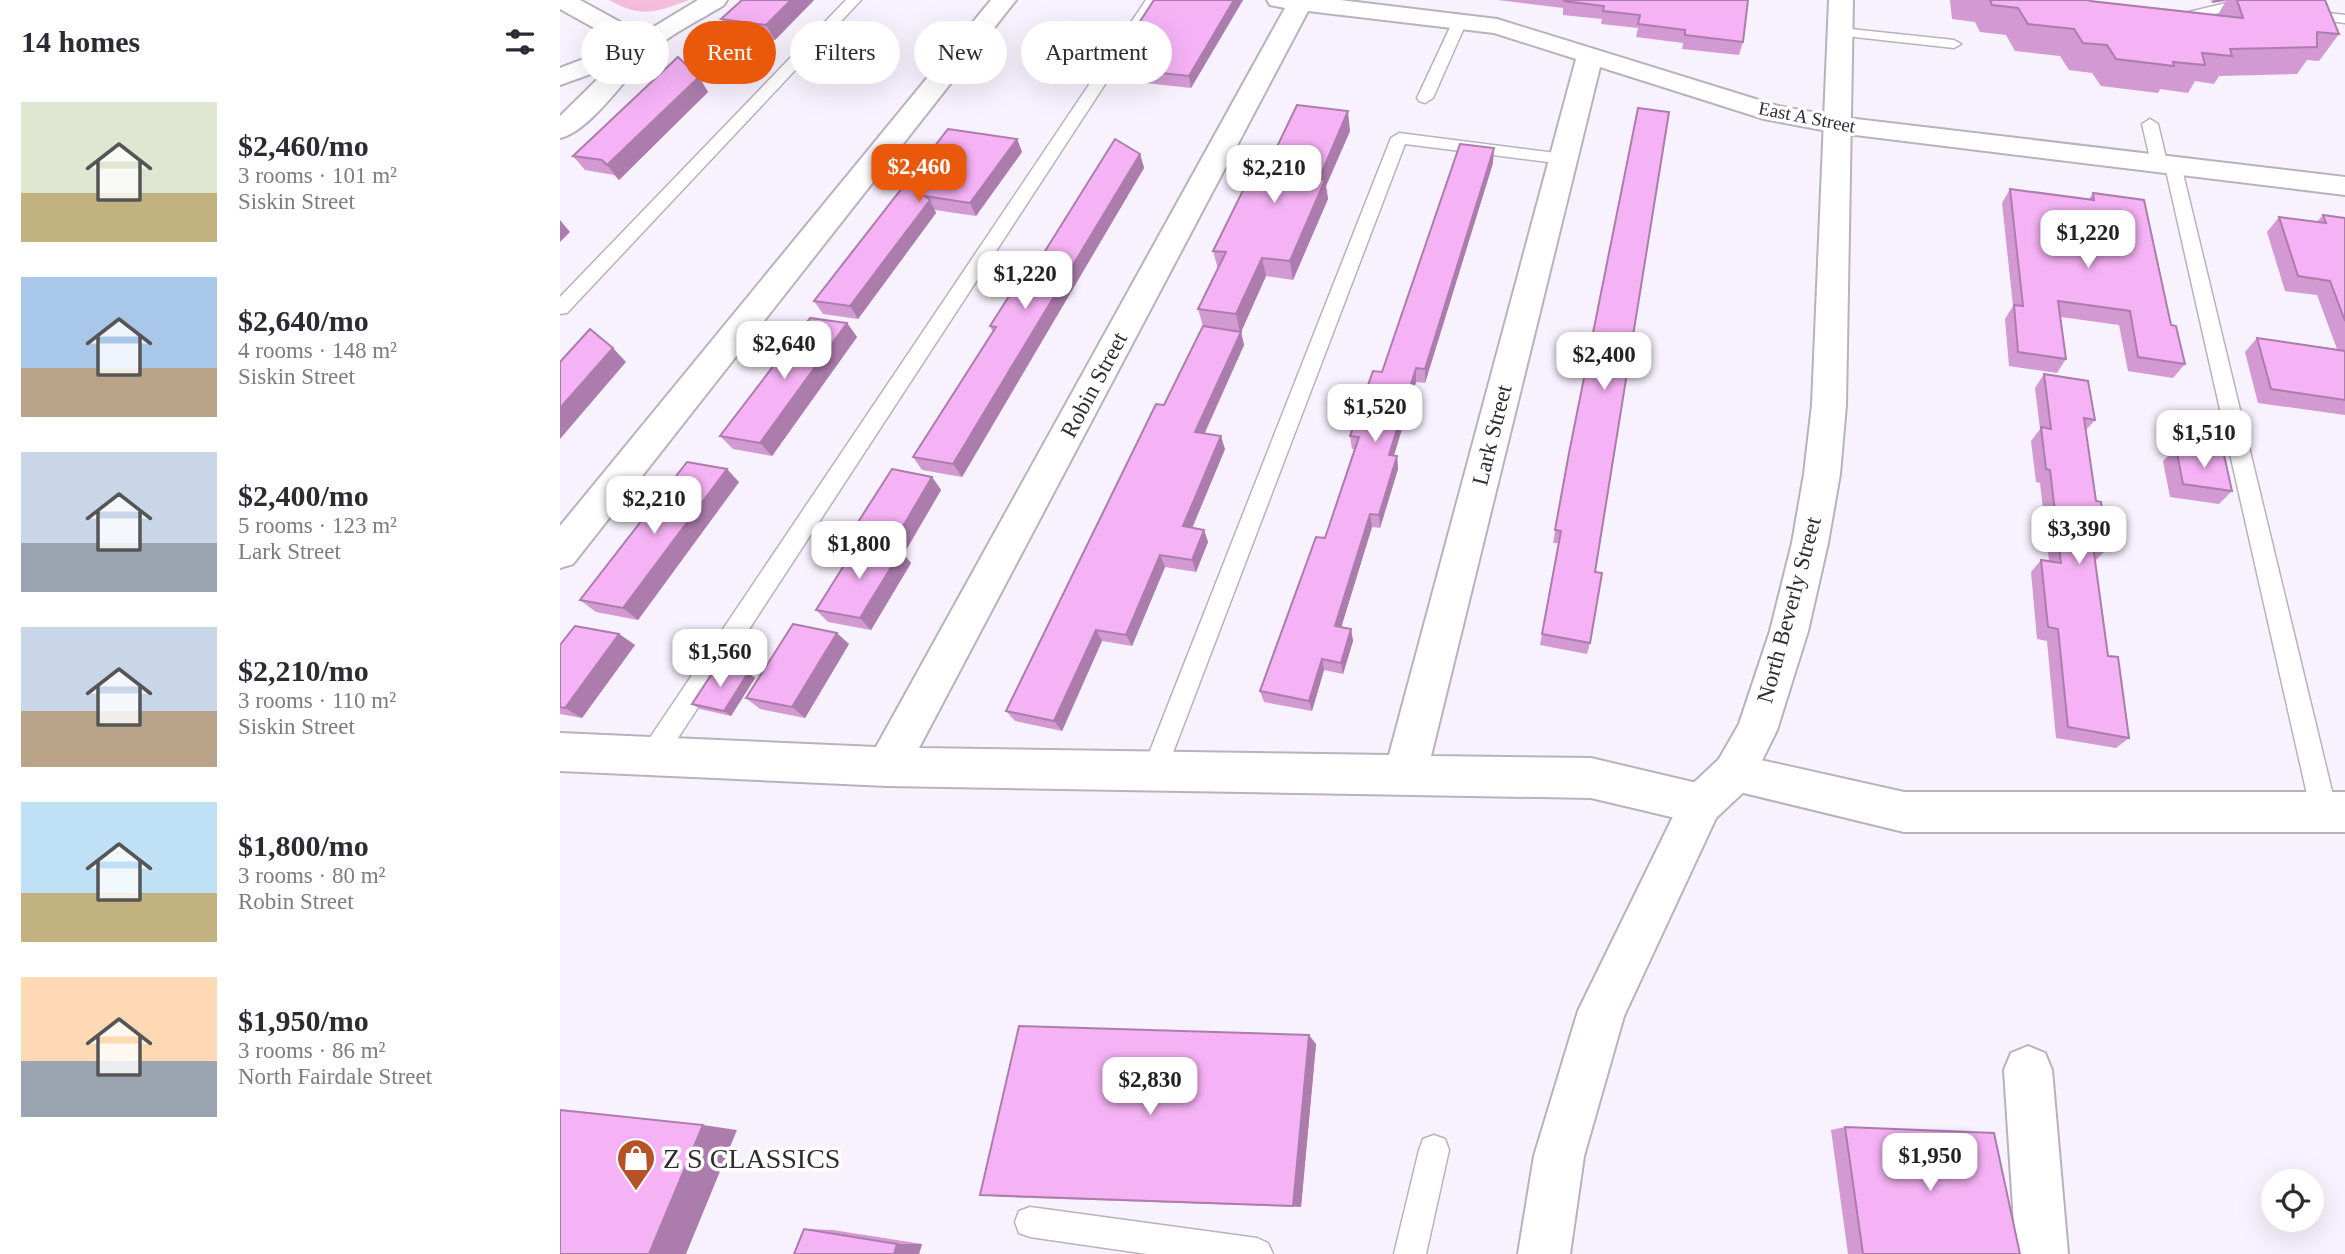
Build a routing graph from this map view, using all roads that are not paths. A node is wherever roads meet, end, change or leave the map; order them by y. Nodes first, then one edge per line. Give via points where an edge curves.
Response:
1 (562, 0) edge
2 (715, 0) edge
3 (854, 0) edge
4 (1004, 0) edge
5 (1153, 0) edge
6 (1841, 0) edge
7 (2215, 0) edge
8 (1289, 1) edge
9 (2231, 6) junction
10 (2345, 19) edge
11 (600, 21) edge
12 (1460, 21) junction
13 (2156, 23) edge
14 (669, 29) edge
15 (1840, 32) junction
16 (1954, 44) dead end
17 (1590, 55) junction
18 (581, 70) edge
19 (560, 78) edge
20 (608, 84) edge
21 (1425, 98) dead end
22 (2150, 124) dead end
23 (1839, 125) junction
24 (560, 130) edge
25 (1564, 159) junction
26 (2166, 164) junction
27 (2345, 186) edge
28 (560, 308) edge
29 (560, 553) edge
30 (560, 752) edge
31 (652, 756) junction
32 (887, 767) junction
33 (1154, 771) junction
34 (1734, 773) junction
35 (1405, 775) junction
36 (1701, 804) junction
37 (2334, 812) edge
38 (2028, 1070) dead end
39 (1434, 1150) dead end
40 (1030, 1222) edge
41 (1257, 1254) edge
42 (1410, 1254) edge
43 (1544, 1254) edge
44 (2042, 1254) edge

1 - 11 street
2 - 14 street
3 - 28 lane
4 - 29 street
5 - 31 lane
6 - 15 street, North Beverly Street
7 - 9 lane
8 - 12 street, East A Street
8 - 32 street, Robin Street
9 - 10 lane
9 - 13 lane
12 - 17 street, East A Street via 1497,26
12 - 21 lane
15 - 16 lane
15 - 23 street, North Beverly Street
17 - 23 street, East A Street via 1773,113
17 - 25 street, Lark Street
18 - 19 street
20 - 24 street
22 - 26 lane
23 - 26 street, East A Street
23 - 34 street, North Beverly Street via 1829,405 1822,474 1789,631 1757,730
25 - 33 lane via 1399,138
25 - 35 street, Lark Street
26 - 27 street, East A Street
26 - 37 lane
30 - 31 street
31 - 32 street
32 - 33 street
33 - 35 street
34 - 36 street, North Beverly Street
34 - 37 street via 1905,812
35 - 36 street via 1591,778
36 - 43 street, North Beverly Street via 1602,1011 1559,1156
38 - 44 street
39 - 42 lane
40 - 41 lane

